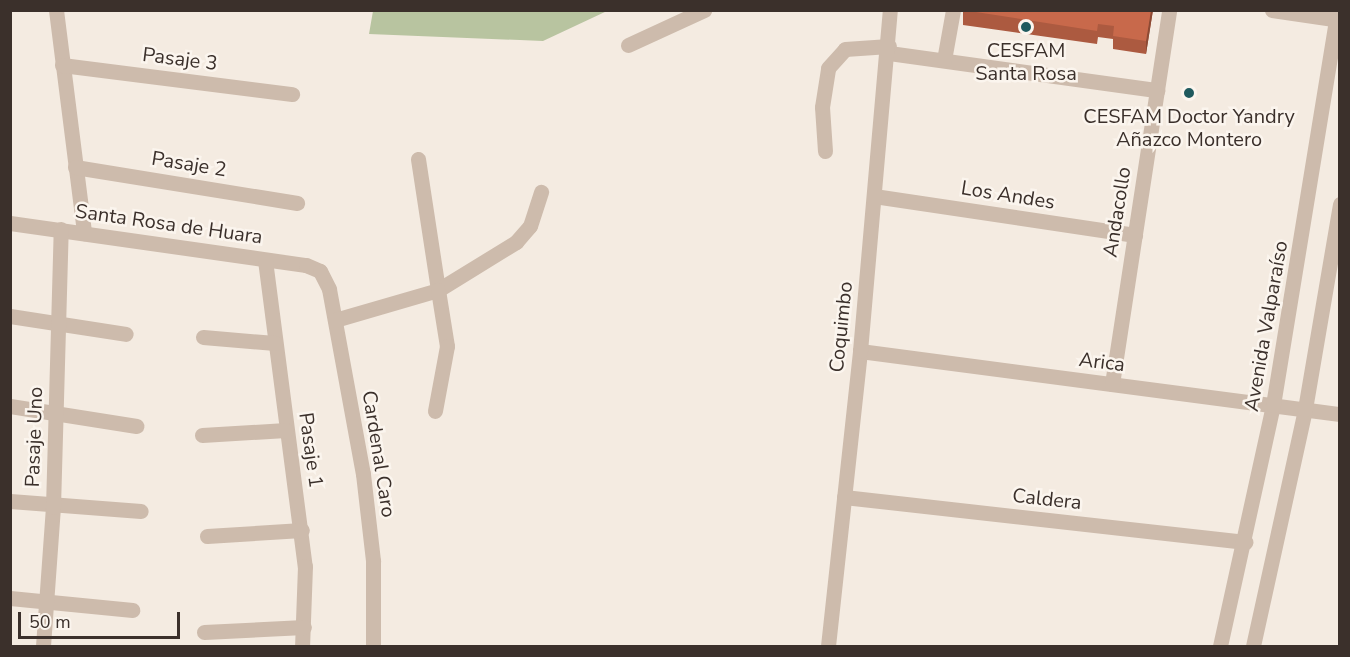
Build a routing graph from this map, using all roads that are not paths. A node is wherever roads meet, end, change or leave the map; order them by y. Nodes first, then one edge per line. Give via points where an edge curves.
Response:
1 (56, 10) edge
2 (704, 10) edge
3 (890, 10) edge
4 (953, 10) edge
5 (1169, 10) edge
6 (1272, 10) edge
7 (1338, 17) edge
8 (628, 45) dead end
9 (889, 49) junction
10 (944, 60) junction
11 (62, 65) junction
12 (1156, 90) junction
13 (292, 94) dead end
14 (825, 151) dead end
15 (418, 159) dead end
16 (75, 167) junction
17 (541, 192) dead end
18 (874, 196) junction
19 (297, 203) dead end
20 (1340, 204) edge
21 (10, 223) edge
22 (61, 229) junction
23 (84, 233) junction
24 (1135, 235) junction
25 (265, 260) junction
26 (320, 271) joint
27 (438, 290) junction
28 (10, 316) edge
29 (335, 320) junction
30 (57, 324) junction
31 (126, 334) dead end
32 (203, 337) dead end
33 (275, 343) junction
34 (860, 351) junction
35 (1112, 384) junction
36 (1273, 405) junction
37 (10, 406) edge
38 (1305, 409) junction
39 (435, 411) dead end
40 (56, 413) junction
41 (1340, 414) edge
42 (136, 426) dead end
43 (286, 430) junction
44 (202, 435) dead end
45 (844, 497) junction
46 (10, 501) edge
47 (53, 507) junction
48 (141, 511) dead end
49 (302, 530) junction
50 (207, 536) dead end
51 (1245, 542) junction
52 (10, 598) edge
53 (47, 603) junction
54 (132, 610) dead end
55 (304, 627) junction
56 (204, 632) dead end
57 (43, 646) edge
58 (302, 646) edge
59 (373, 646) edge
60 (828, 646) edge
61 (1220, 646) edge
62 (1253, 646) edge

1 - 11 street
2 - 8 street
3 - 9 street, Coquimbo
4 - 10 street
5 - 12 street, Andacollo
6 - 7 street
7 - 36 street, Avenida Valparaíso
9 - 10 street
9 - 14 street via 845,49 828,68 822,107
9 - 18 street, Coquimbo
10 - 12 street
11 - 13 street, Pasaje 3
11 - 16 street
12 - 24 street, Andacollo
15 - 27 street
16 - 19 street, Pasaje 2
16 - 23 street
17 - 27 street via 530,226 516,242
18 - 24 street, Los Andes
18 - 34 street, Coquimbo
20 - 38 street
21 - 22 street, Santa Rosa de Huara
22 - 23 street, Santa Rosa de Huara
22 - 30 street, Pasaje Uno
23 - 25 street, Santa Rosa de Huara
24 - 35 street, Andacollo
25 - 26 street, Santa Rosa de Huara via 306,265
25 - 33 street, Pasaje 1
26 - 29 street, Cardenal Caro via 328,282
27 - 29 street
27 - 39 street via 447,346
28 - 30 street
29 - 59 street, Cardenal Caro via 370,538 375,597
30 - 31 street
30 - 40 street, Pasaje Uno
32 - 33 street
33 - 43 street, Pasaje 1
34 - 35 street, Arica
34 - 45 street, Coquimbo
35 - 36 street, Arica
36 - 38 street, Arica
36 - 51 street, Avenida Valparaíso
37 - 40 street
38 - 41 street, Arica
38 - 62 street
40 - 42 street
40 - 47 street, Pasaje Uno
43 - 44 street
43 - 49 street, Pasaje 1
45 - 51 street, Caldera
45 - 60 street, Coquimbo
46 - 47 street
47 - 48 street
47 - 53 street, Pasaje Uno
49 - 50 street
49 - 55 street, Pasaje 1
51 - 61 street, Avenida Valparaíso
52 - 53 street
53 - 54 street
53 - 57 street, Pasaje Uno
55 - 56 street
55 - 58 street, Pasaje 1

